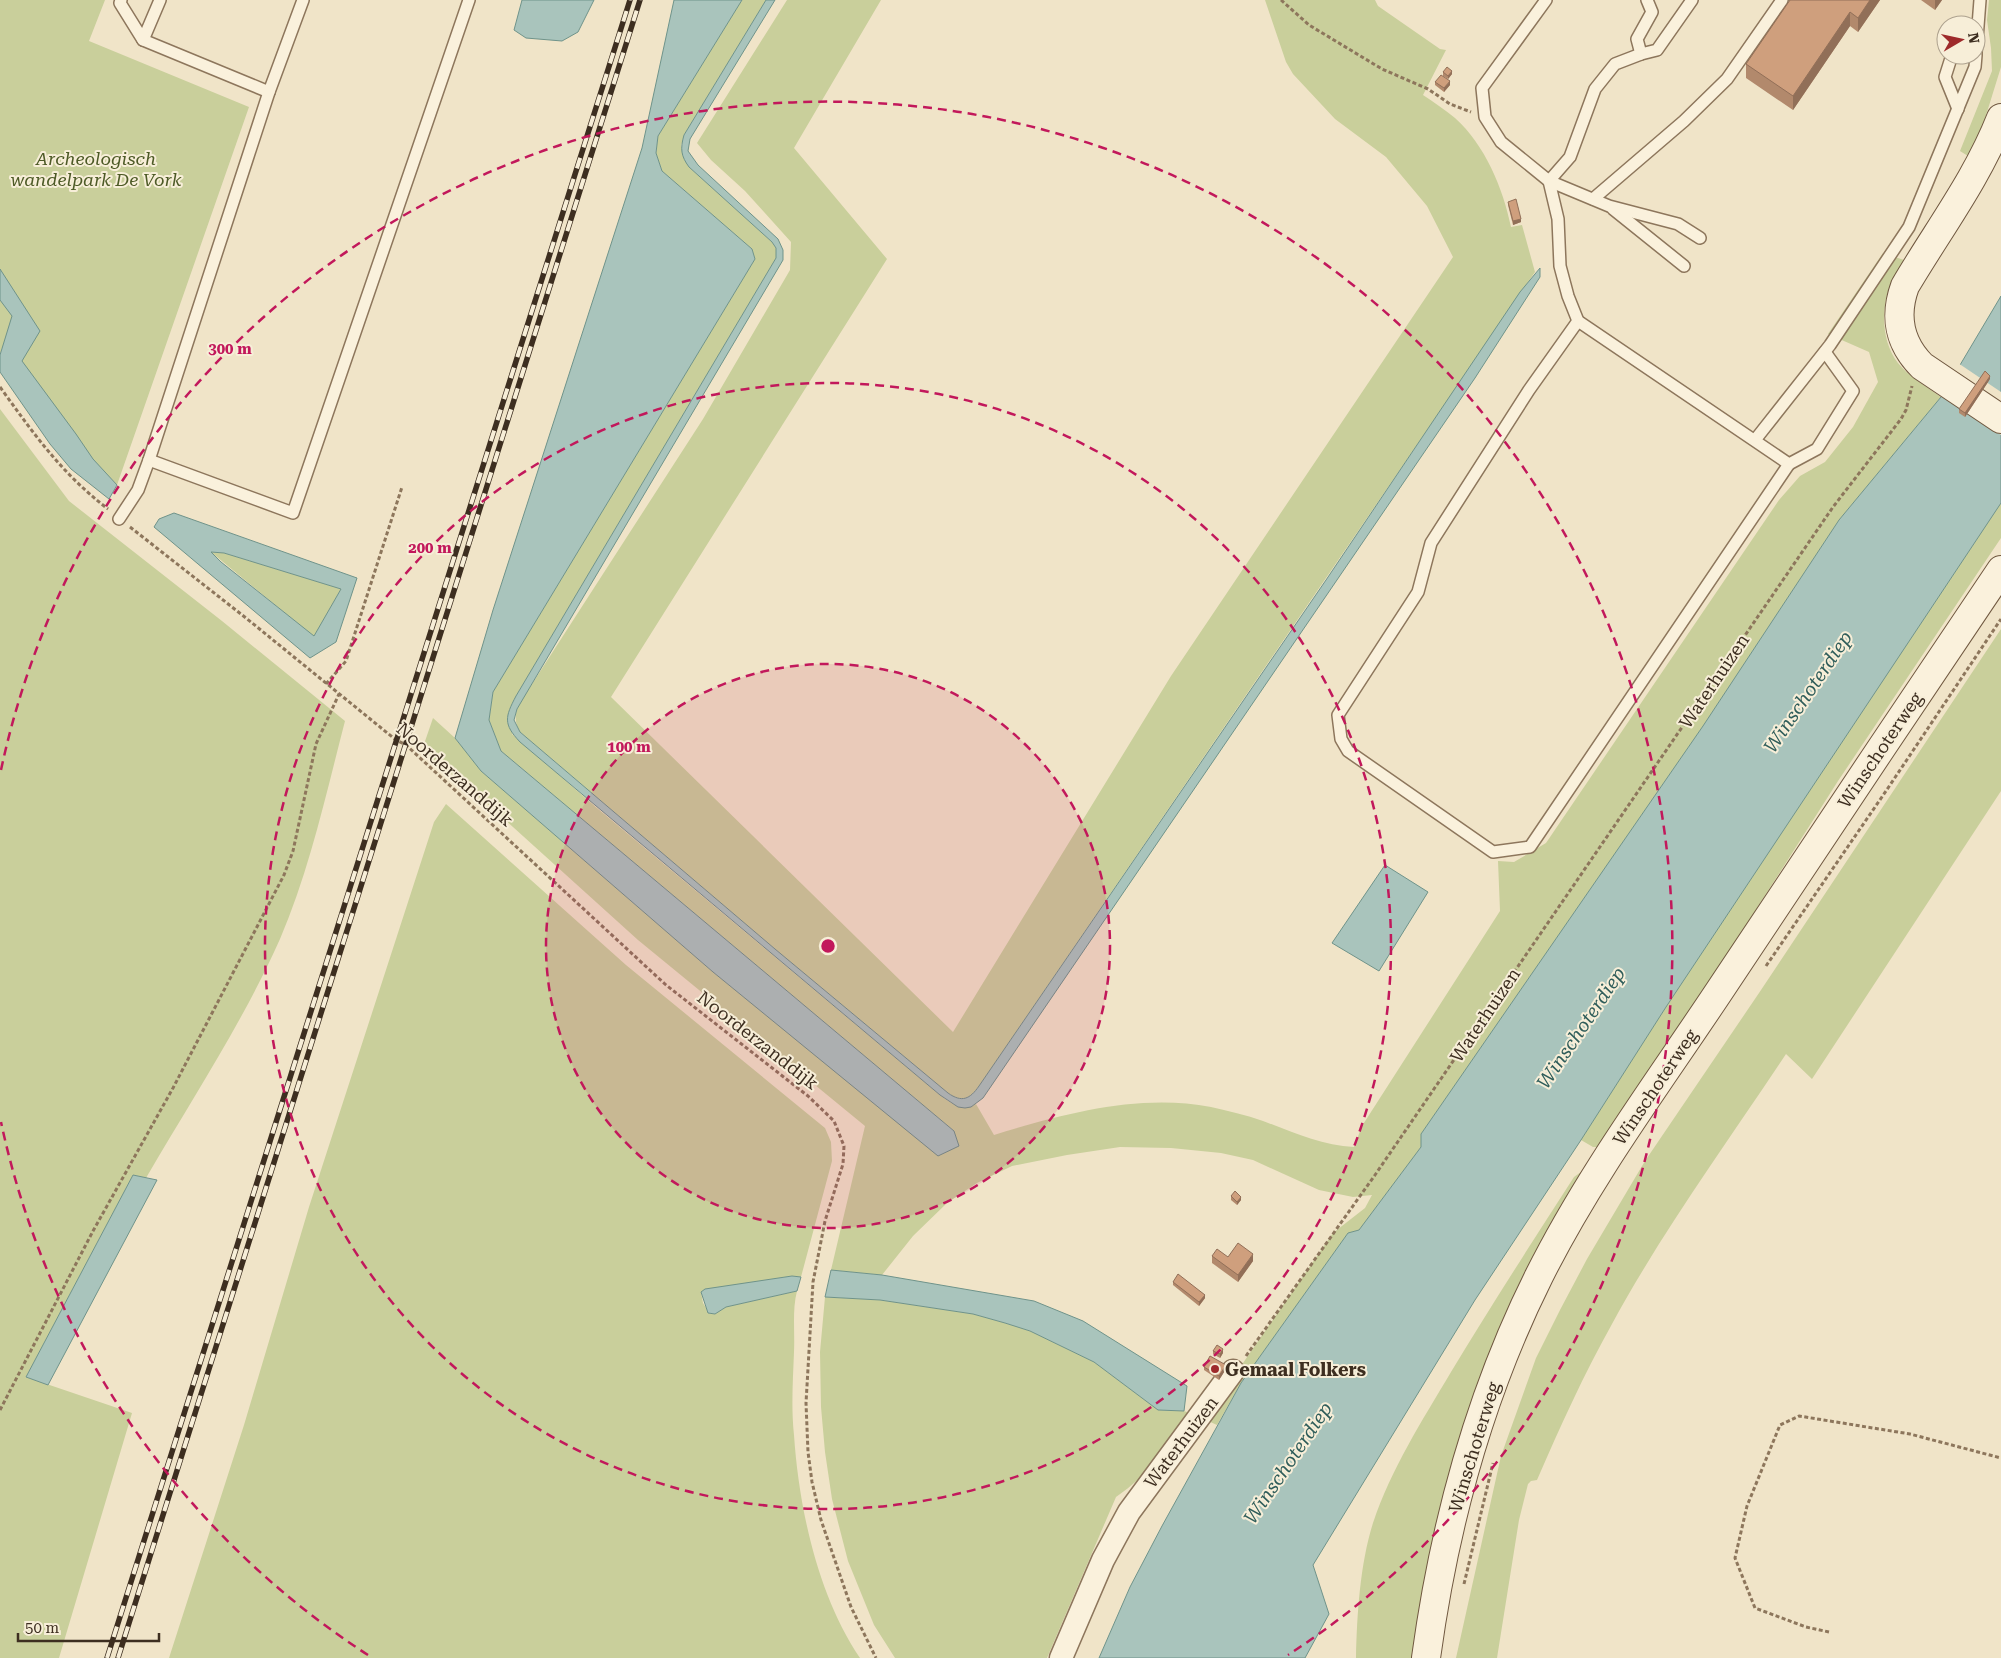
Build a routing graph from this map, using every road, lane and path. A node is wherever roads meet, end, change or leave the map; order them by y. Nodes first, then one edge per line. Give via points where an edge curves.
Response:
1 (121, 0) edge
2 (160, 0) edge
3 (303, 0) edge
4 (468, 0) edge
5 (1281, 0) edge
6 (1546, 0) edge
7 (1648, 0) edge
8 (1692, 0) edge
9 (1782, 0) edge
10 (1980, 0) edge
11 (1979, 15) edge
12 (143, 40) junction
13 (1641, 54) junction
14 (1949, 65) edge
15 (1975, 65) edge
16 (269, 92) junction
17 (1958, 109) junction
18 (1485, 117) junction
19 (2001, 118) edge
20 (1549, 181) junction
21 (1593, 199) junction
22 (1609, 206) junction
23 (1700, 238) dead end
24 (1684, 266) dead end
25 (1578, 321) junction
26 (1825, 352) junction
27 (1922, 376) junction
28 (2001, 420) edge
29 (1755, 440) junction
30 (149, 460) junction
31 (1788, 464) junction
32 (402, 487) dead end
33 (119, 519) dead end
34 (2001, 570) edge
35 (246, 618) dead end
36 (2001, 619) edge
37 (326, 684) junction
38 (339, 694) junction
39 (1762, 971) dead end
40 (1233, 1371) joint
41 (0, 1410) edge
42 (1494, 1456) dead end
43 (2001, 1458) edge
44 (1462, 1591) dead end
45 (1830, 1632) dead end
46 (876, 1658) edge
47 (1061, 1658) edge
48 (1426, 1658) edge

1 - 12 lane
2 - 12 lane
3 - 16 lane
4 - 30 lane via 293,513
5 - 18 path via 1309,25 1382,69 1428,89 1450,104
6 - 18 lane via 1482,88
7 - 13 lane via 1652,12 1637,39
8 - 13 lane via 1657,50
9 - 21 lane via 1727,79 1684,121
10 - 11 lane
12 - 16 lane
13 - 20 lane via 1615,64 1595,89 1570,157
14 - 17 lane via 1945,77
15 - 17 lane
16 - 30 lane
17 - 26 lane via 1909,228
18 - 20 lane via 1501,142
19 - 27 main road via 1989,150 1900,299 1902,336
20 - 21 lane
20 - 25 lane via 1558,219 1560,266
21 - 22 lane
22 - 23 lane via 1678,224
22 - 24 lane
25 - 29 lane
25 - 31 lane via 1529,390 1431,543 1418,592 1338,715 1341,738 1348,752 1493,852 1530,847
26 - 29 lane
26 - 31 lane via 1853,391 1817,449
27 - 28 main road
27 - 40 path, Waterhuizen via 1901,418 1833,507 1376,1175
29 - 31 lane
30 - 33 lane via 138,490
32 - 37 path via 346,661
34 - 48 main road, Winschoterweg via 1603,1164 1544,1266 1509,1340 1469,1452 1448,1534
35 - 37 path, Noorderzanddijk
36 - 39 path, Winschoterweg
37 - 38 path, Noorderzanddijk
38 - 41 path via 316,744 293,851 284,875
38 - 46 path, Noorderzanddijk via 406,745 666,985 808,1096 834,1121 844,1146 843,1164 825,1221 813,1282 806,1403 808,1452 821,1520 851,1607
40 - 47 street, Waterhuizen via 1129,1512 1103,1560
42 - 44 path, Winschoterweg
43 - 45 path via 1910,1434 1799,1416 1780,1425 1747,1506 1735,1558 1755,1608 1806,1627

